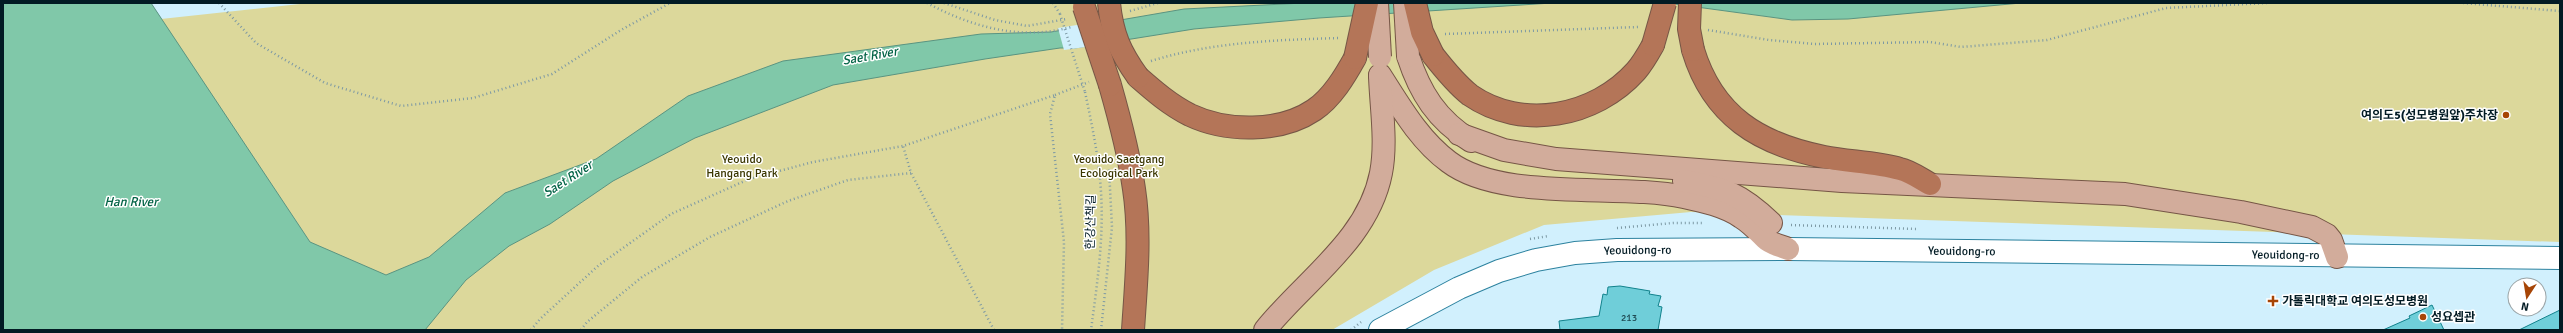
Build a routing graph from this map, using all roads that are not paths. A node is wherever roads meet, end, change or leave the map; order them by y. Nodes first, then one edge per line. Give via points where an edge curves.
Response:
1 (1367, 3) edge
2 (1376, 3) edge
3 (1405, 3) edge
4 (1415, 3) edge
5 (1665, 3) edge
6 (1690, 3) edge
7 (1118, 7) edge
8 (1079, 13) edge
9 (1380, 66) junction
10 (1459, 134) junction
11 (1930, 184) junction
12 (1788, 249) junction
13 (2337, 257) junction
14 (2560, 258) edge
15 (1133, 330) edge
16 (1265, 330) edge
17 (1380, 330) edge

1 - 7 highway, bridge via 1355,58 1342,81 1314,110 1286,123 1251,127 1220,125 1190,115 1164,100 1138,77 1122,55 1112,28
2 - 9 main road, bridge
3 - 10 main road, bridge via 1408,56 1416,81 1440,117
4 - 5 highway, bridge via 1422,32 1433,55 1449,75 1470,94 1492,106 1543,117 1569,112 1596,101 1636,71 1653,46
6 - 11 highway, bridge via 1689,29 1699,70 1728,113 1750,132 1781,146 1824,157 1901,169
8 - 15 highway, bridge via 1110,85 1126,142 1134,191 1137,235
9 - 12 main road via 1421,136 1450,163 1474,174 1501,183 1649,192 1683,197 1715,205 1740,216 1767,240
9 - 16 main road via 1381,173 1369,205 1355,232
10 - 11 main road via 1504,150 1556,159 1842,181
10 - 12 main road via 1482,148 1508,158 1594,172 1676,179 1710,185 1739,196 1772,224 1776,233 1775,242
11 - 13 main road via 2125,194 2241,212 2312,227 2327,235
12 - 13 main road, Yeouidong-ro
12 - 17 main road, Yeouidong-ro via 1617,250 1575,253 1536,260 1499,271 1459,288
13 - 14 main road, Yeouidong-ro

